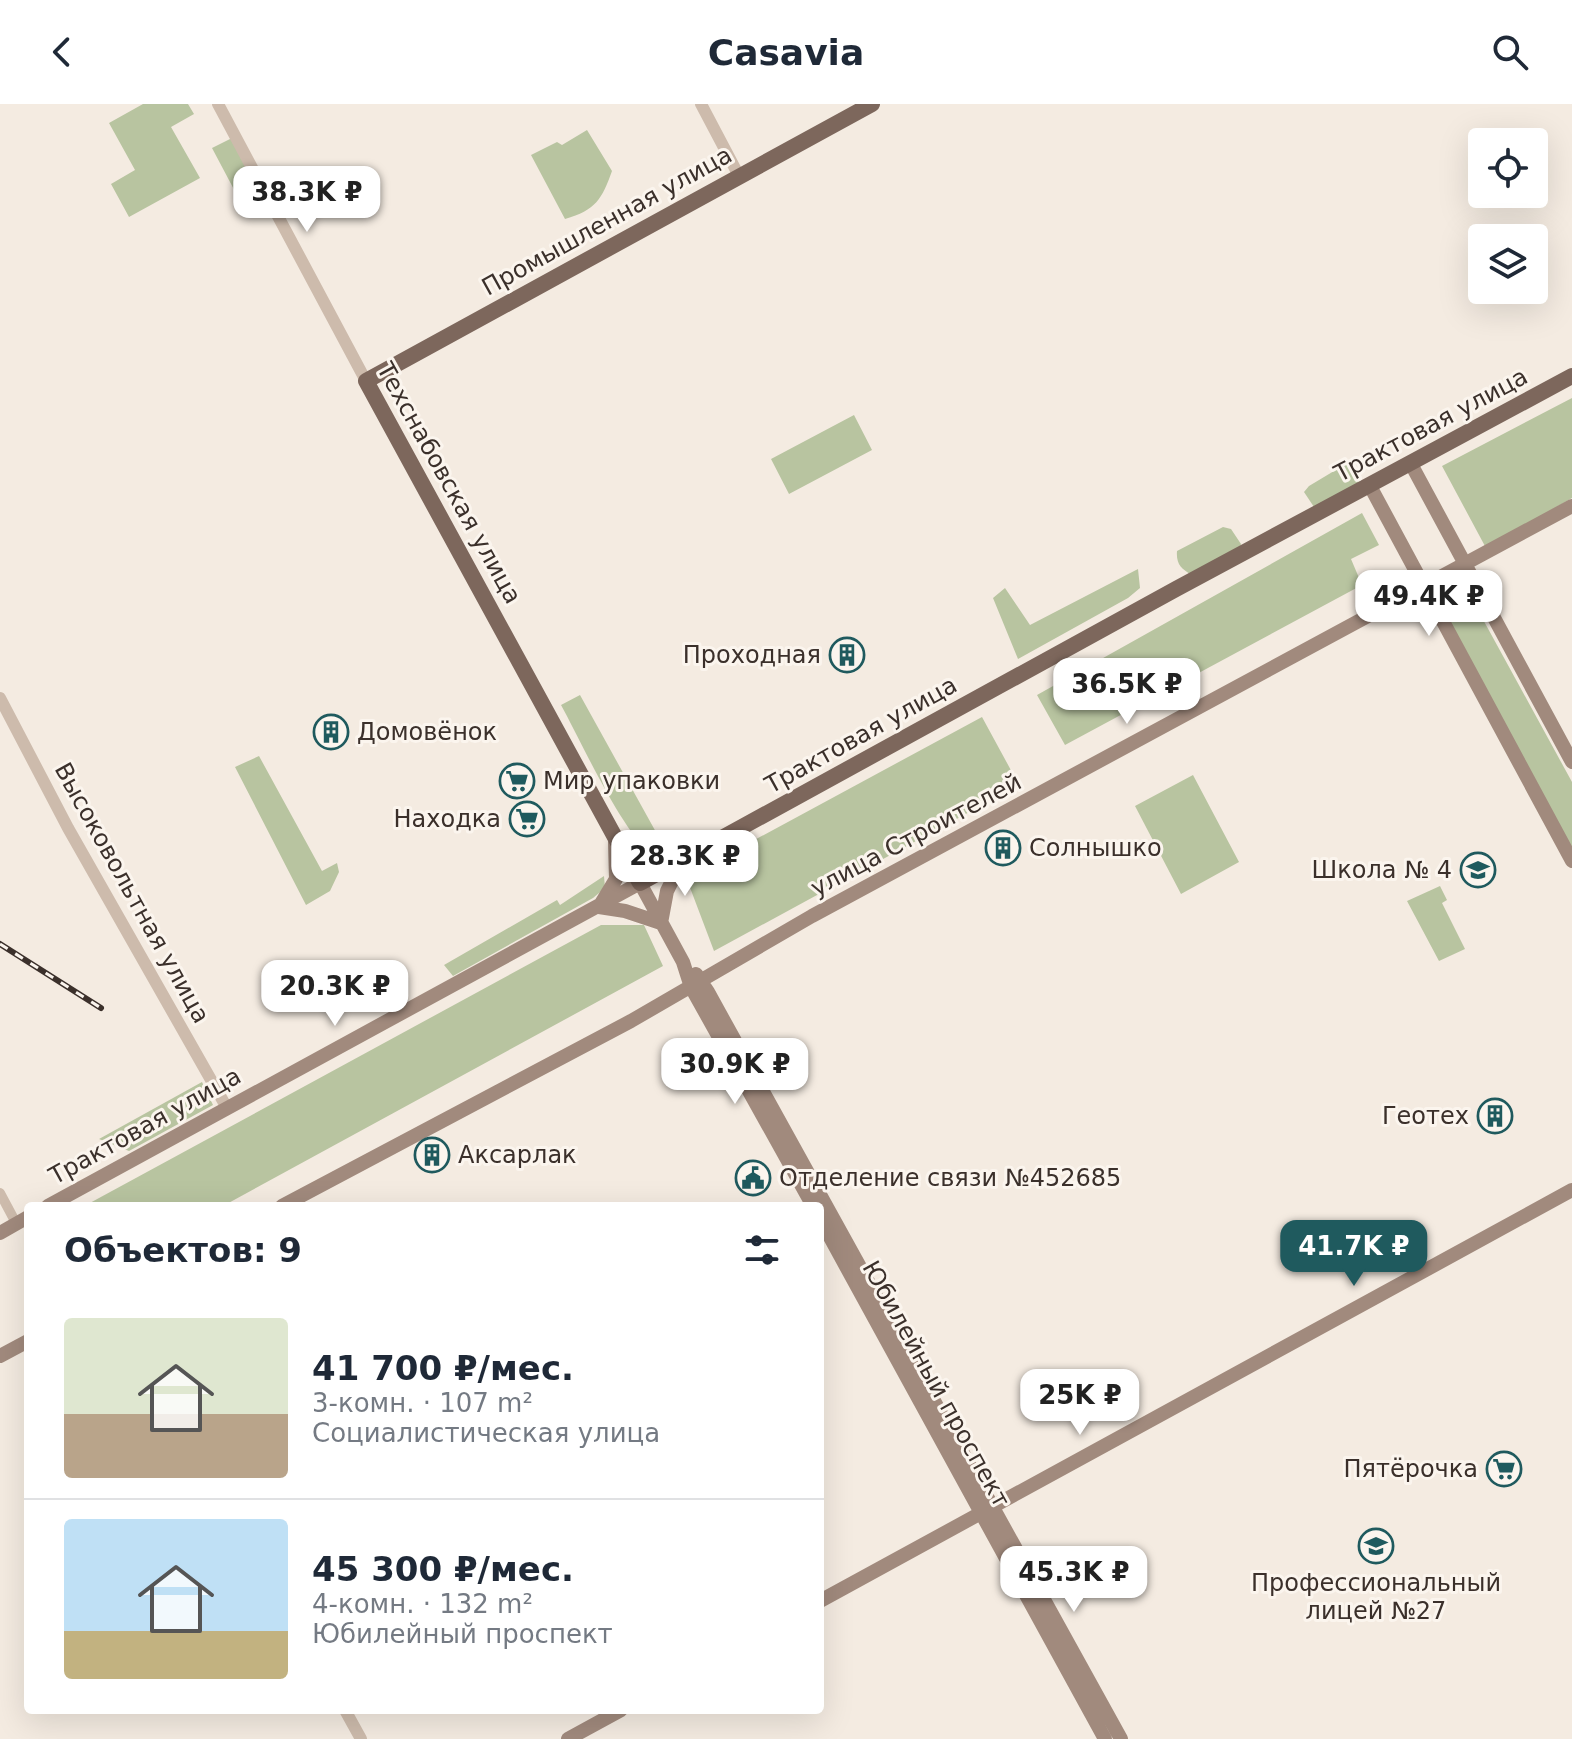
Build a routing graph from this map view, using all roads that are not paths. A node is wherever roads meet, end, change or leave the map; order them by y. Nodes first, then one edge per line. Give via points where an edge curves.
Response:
1 (218, 104) edge
2 (701, 104) edge
3 (872, 104) edge
4 (739, 176) junction
5 (1572, 376) edge
6 (366, 381) junction
7 (1411, 464) junction
8 (1370, 486) junction
9 (1572, 506) edge
10 (1463, 563) junction
11 (1423, 586) junction
12 (0, 698) edge
13 (1572, 762) edge
14 (615, 842) junction
15 (1572, 861) edge
16 (681, 863) junction
17 (640, 883) junction
18 (599, 907) junction
19 (661, 923) junction
20 (696, 983) junction
21 (227, 1108) junction
22 (1572, 1190) edge
23 (0, 1193) edge
24 (55, 1202) edge
25 (289, 1202) edge
26 (811, 1202) edge
27 (817, 1202) edge
28 (824, 1214) edge
29 (22, 1220) edge
30 (824, 1226) edge
31 (0, 1233) edge
32 (24, 1343) edge
33 (0, 1356) edge
34 (988, 1510) junction
35 (824, 1599) edge
36 (347, 1714) edge
37 (614, 1714) edge
38 (361, 1739) edge
39 (568, 1739) edge
40 (1105, 1739) edge
41 (1121, 1739) edge

1 - 6 street, Техснабовская улица
2 - 4 street
3 - 4 main road, Промышленная улица
4 - 6 main road, Промышленная улица
5 - 7 main road, Трактовая улица
6 - 14 main road, Техснабовская улица
7 - 8 main road, Трактовая улица
7 - 10 main road
8 - 11 main road
8 - 16 main road, Трактовая улица
9 - 10 main road, улица Строителей
10 - 11 main road, улица Строителей
10 - 13 main road
11 - 15 main road
11 - 20 main road, улица Строителей
12 - 21 street, Высоковольтная улица
14 - 16 main road via 645,866
14 - 17 main road, Техснабовская улица
14 - 18 main road via 616,879
16 - 17 main road, Трактовая улица
16 - 19 main road via 667,891
17 - 18 main road, Трактовая улица
17 - 19 main road
18 - 19 main road
18 - 21 main road, Трактовая улица
19 - 20 main road
20 - 25 main road, улица Строителей
20 - 26 main road
20 - 27 main road
21 - 24 main road, Трактовая улица
22 - 34 main road
23 - 29 street
28 - 34 main road
29 - 31 main road
30 - 34 main road, Юбилейный проспект
32 - 33 main road
34 - 35 main road
34 - 40 main road, Юбилейный проспект
34 - 41 main road, Юбилейный проспект
36 - 38 street
37 - 39 main road

